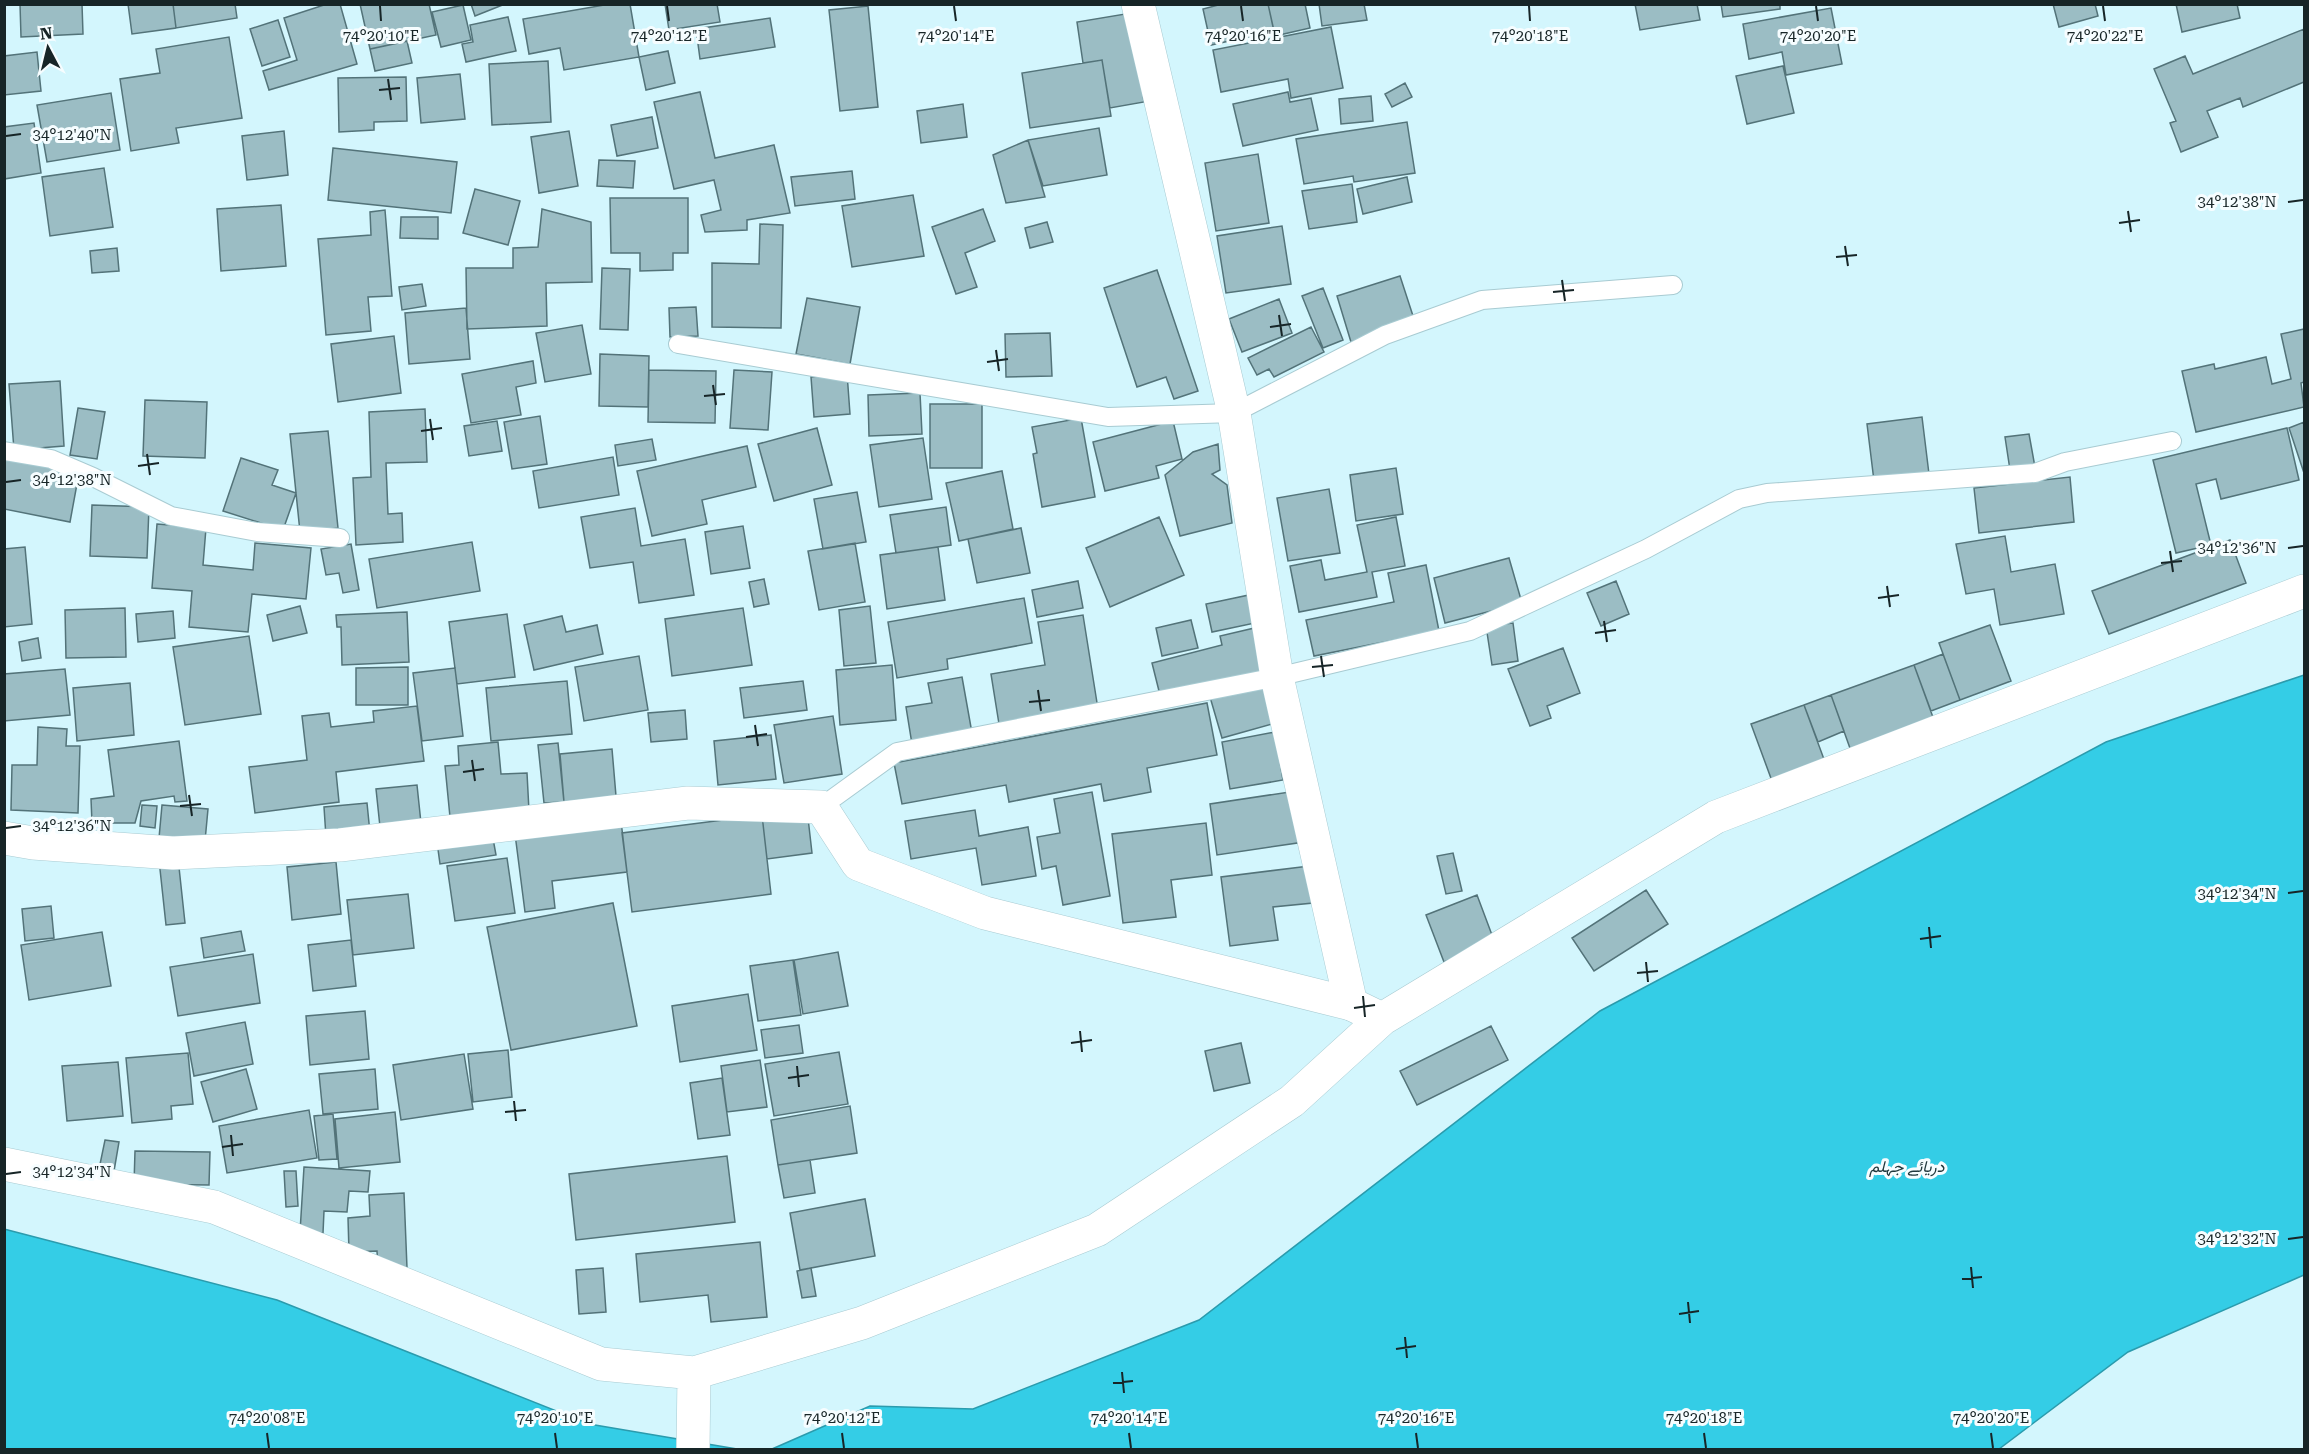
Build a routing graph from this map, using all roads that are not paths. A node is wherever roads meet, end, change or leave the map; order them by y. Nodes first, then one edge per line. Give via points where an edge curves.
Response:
1 (1138, 4) edge
2 (1673, 285) dead end
3 (678, 344) dead end
4 (1234, 413) junction
5 (2172, 441) dead end
6 (4, 451) edge
7 (340, 538) dead end
8 (2304, 591) edge
9 (1277, 677) junction
10 (821, 807) junction
11 (4, 838) edge
12 (1351, 1004) junction
13 (1382, 1019) junction
14 (4, 1164) edge
15 (694, 1372) junction
16 (693, 1436) edge

1 - 4 street
2 - 4 lane via 1482,300 1385,335
3 - 4 lane via 1108,417
4 - 9 street
5 - 9 lane via 2065,462 2035,473 1767,493 1739,499 1646,549 1470,631
6 - 7 lane via 51,459 171,516 257,532
8 - 13 street via 1716,817
9 - 10 lane via 897,752
9 - 12 street
10 - 11 street via 688,802 340,845 173,853
10 - 12 street via 858,864 985,913
12 - 13 street
13 - 15 street via 1292,1101 1097,1230 862,1323
14 - 15 street via 214,1207 601,1364
15 - 16 street

